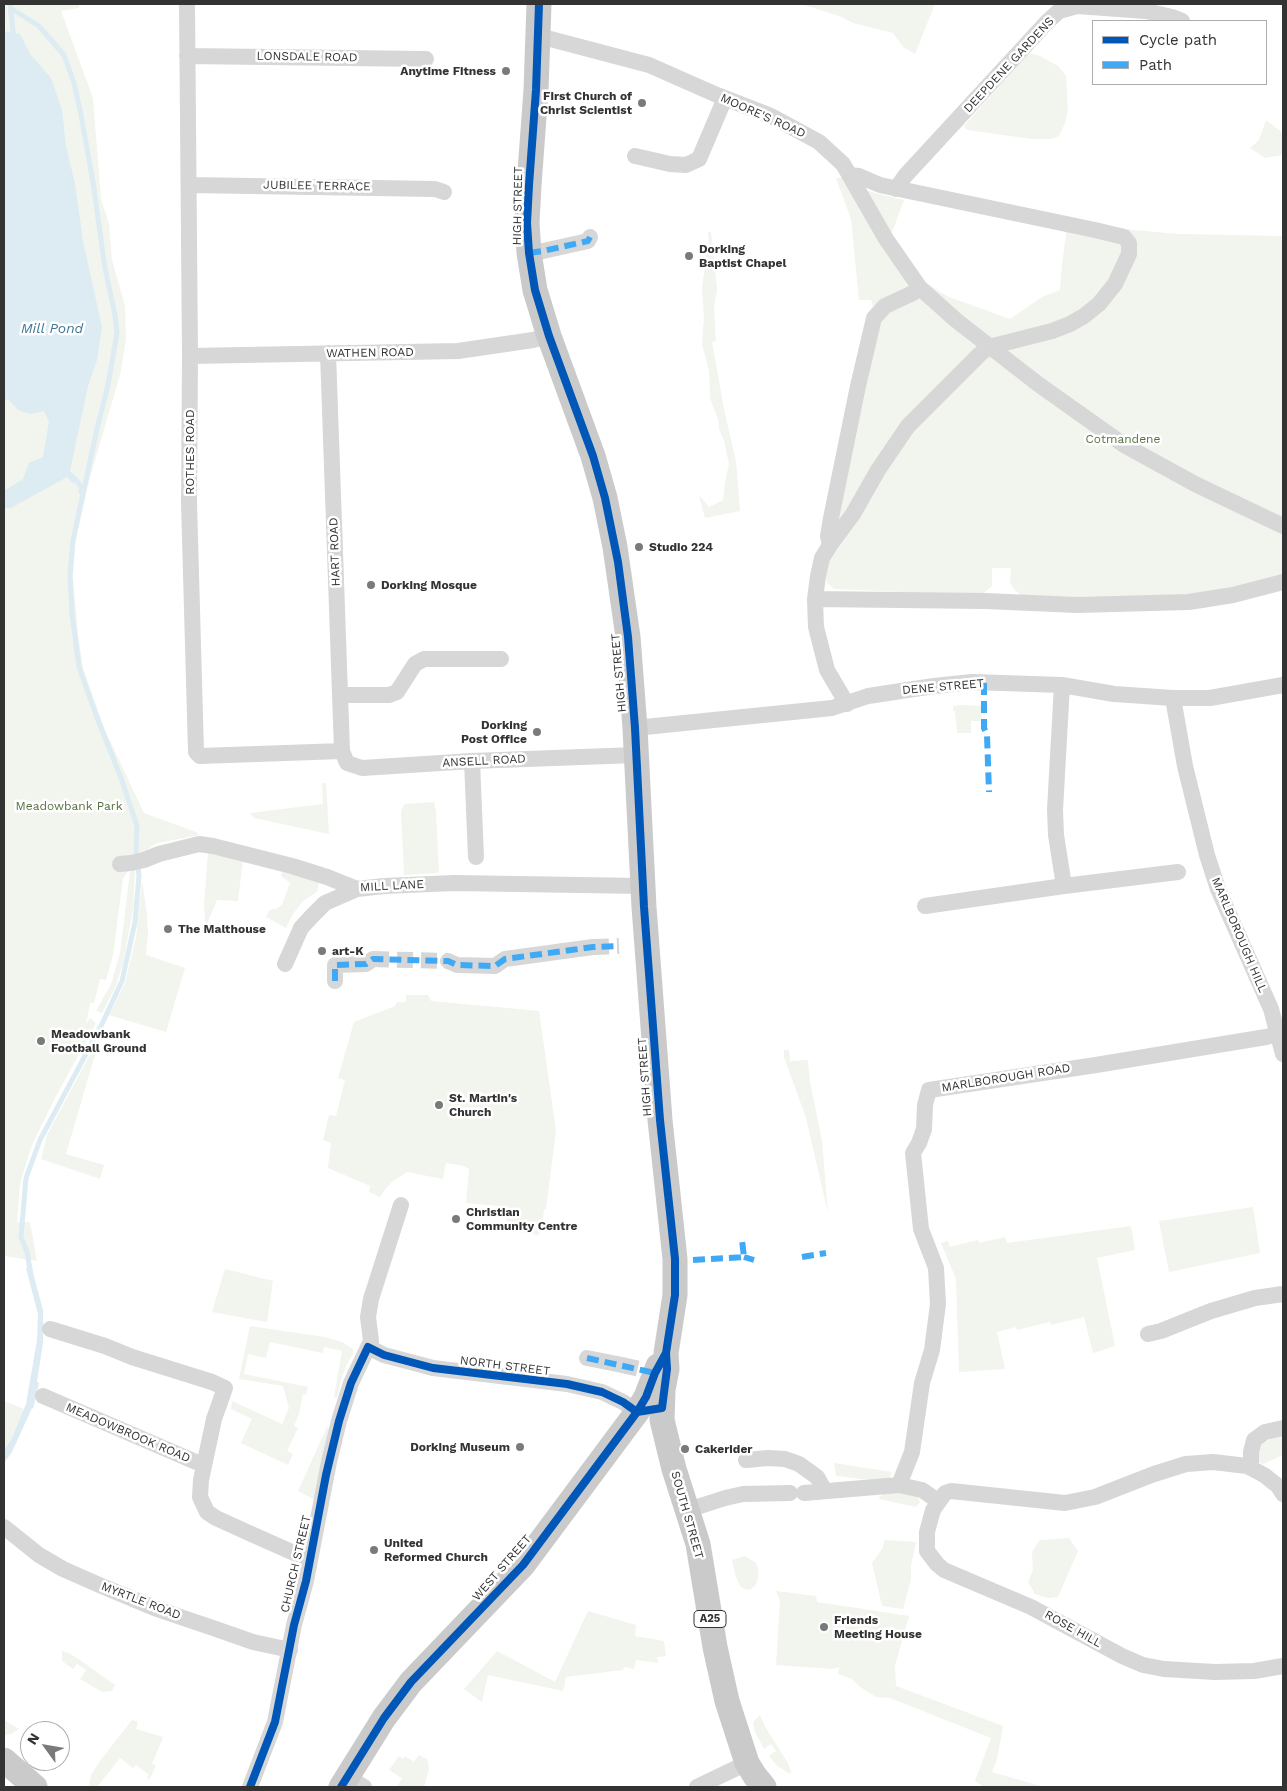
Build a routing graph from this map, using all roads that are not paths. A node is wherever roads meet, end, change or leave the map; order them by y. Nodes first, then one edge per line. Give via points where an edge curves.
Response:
1 (187, 4) edge
2 (539, 4) edge
3 (1180, 20) edge
4 (539, 36) junction
5 (187, 56) junction
6 (426, 59) dead end
7 (725, 98) junction
8 (635, 156) dead end
9 (849, 175) junction
10 (189, 185) junction
11 (896, 189) junction
12 (444, 192) dead end
13 (590, 237) dead end
14 (529, 253) junction
15 (920, 288) junction
16 (549, 336) junction
17 (989, 347) junction
18 (328, 354) junction
19 (190, 356) junction
20 (1283, 526) edge
21 (830, 545) junction
22 (1283, 582) edge
23 (815, 599) junction
24 (501, 660) dead end
25 (1062, 685) junction
26 (1283, 685) edge
27 (341, 695) junction
28 (1173, 698) junction
29 (847, 704) junction
30 (635, 728) junction
31 (342, 751) junction
32 (636, 755) junction
33 (472, 761) junction
34 (476, 857) dead end
35 (132, 862) dead end
36 (1178, 872) dead end
37 (643, 886) junction
38 (1064, 886) junction
39 (357, 889) junction
40 (925, 906) dead end
41 (593, 947) tunnel mouth
42 (373, 959) tunnel mouth
43 (448, 961) tunnel mouth
44 (285, 964) dead end
45 (335, 980) dead end
46 (1278, 1034) junction
47 (1283, 1054) edge
48 (401, 1205) dead end
49 (1283, 1294) edge
50 (50, 1329) dead end
51 (1148, 1334) dead end
52 (368, 1347) junction
53 (587, 1358) dead end
54 (622, 1365) tunnel mouth
55 (655, 1365) junction
56 (43, 1396) dead end
57 (637, 1412) junction
58 (1283, 1428) edge
59 (668, 1445) junction
60 (746, 1460) dead end
61 (204, 1465) junction
62 (1251, 1468) junction
63 (899, 1486) junction
64 (825, 1491) junction
65 (1283, 1494) edge
66 (938, 1501) junction
67 (688, 1510) junction
68 (4, 1527) edge
69 (310, 1557) junction
70 (290, 1650) junction
71 (1283, 1666) edge
72 (4, 1760) edge
73 (747, 1763) junction
74 (351, 1784) edge
75 (35, 1787) edge
76 (250, 1787) edge
77 (697, 1787) edge
78 (764, 1787) edge

1 - 5 street, ROTHES ROAD
2 - 4 main road, HIGH STREET / A25
3 - 11 street, DEEPDENE GARDENS via 1146,11 1077,6 1059,11
4 - 7 street, MOORE'S ROAD via 649,65
4 - 14 main road, HIGH STREET / A25 via 527,223
5 - 6 street, LONSDALE ROAD
5 - 10 street, ROTHES ROAD
7 - 8 street via 699,159 686,165
7 - 9 street, MOORE'S ROAD via 771,116 812,138 831,152
9 - 11 street
9 - 15 street via 886,239
10 - 12 street, JUBILEE TERRACE via 435,189
10 - 19 street, ROTHES ROAD
11 - 17 street via 1095,230 1124,237 1128,243 1129,254 1115,284 1084,316 1058,328
13 - 14 street via 588,241
14 - 16 main road, HIGH STREET / A25 via 535,290
15 - 17 street
15 - 21 street via 885,306 874,318 830,518
16 - 18 street, WATHEN ROAD via 458,351
16 - 30 main road, HIGH STREET / A25 via 605,498 628,637
17 - 20 street via 1124,445 1195,484
17 - 21 street via 908,426
18 - 19 street, WATHEN ROAD
18 - 27 street, HART ROAD
19 - 31 street, ROTHES ROAD via 189,502 196,752 200,756
21 - 23 street via 822,558
22 - 23 street via 1189,602 1076,606 985,601
23 - 29 street via 816,627 827,670
24 - 27 street via 424,659 415,664 397,692
25 - 28 street, DENE STREET via 1114,694
25 - 29 street, DENE STREET via 972,682 868,696
25 - 38 street via 1055,810
26 - 28 street, DENE STREET via 1210,698
27 - 31 street, HART ROAD
28 - 46 street, MARLBOROUGH HILL via 1207,855 1218,889 1271,1009
29 - 30 street, DENE STREET via 793,713
30 - 32 main road, HIGH STREET / A25
31 - 33 street, ANSELL ROAD via 347,763 362,768
32 - 33 street, ANSELL ROAD
32 - 37 main road, HIGH STREET / A25
33 - 34 street
35 - 39 street, MILL LANE via 199,844 292,866
36 - 38 street
37 - 39 street, MILL LANE via 471,883
37 - 55 main road, HIGH STREET / A25 via 660,1120 675,1259 675,1295
38 - 40 street
39 - 44 street via 325,903 312,916 301,928
41 - 43 street via 506,959 495,966 457,965
42 - 45 street via 366,964 335,965
46 - 47 street, MARLBOROUGH HILL
46 - 63 street, MARLBOROUGH ROAD via 929,1090 924,1105 924,1129 913,1153 921,1229 936,1268 938,1304 936,1330 922,1383 912,1452
48 - 52 street, CHURCH STREET via 370,1299 371,1341
49 - 51 street via 1246,1300
50 - 61 street via 225,1388
52 - 57 street, NORTH STREET via 384,1355 432,1368 568,1384 602,1392
52 - 69 street, CHURCH STREET via 351,1383 339,1421
53 - 54 street
55 - 57 main road, WEST STREET / A25 via 646,1397
55 - 59 main road, SOUTH STREET / A25 via 667,1369 662,1420
56 - 61 street, MEADOWBROOK ROAD
57 - 59 main road, A25
57 - 74 main road, WEST STREET / A25 via 523,1565 412,1682 384,1718
58 - 62 street via 1265,1432 1254,1440
59 - 67 main road, SOUTH STREET / A25
60 - 64 street via 785,1459 799,1464 818,1477
61 - 69 street, MEADOWBROOK ROAD via 200,1497 207,1512 256,1537
62 - 65 street via 1278,1486
62 - 66 street via 1213,1462 1186,1464 1095,1497 1065,1503 951,1491
63 - 64 street
63 - 66 street via 922,1490
64 - 67 street via 743,1494
66 - 71 street, ROSE HILL via 927,1532 928,1551 944,1570 1032,1606 1122,1656 1143,1665 1189,1672 1254,1671
67 - 73 main road, SOUTH STREET / A25 via 698,1544 726,1701
68 - 70 street, MYRTLE ROAD via 39,1555 97,1584 245,1639
69 - 70 street, CHURCH STREET
70 - 76 street, CHURCH STREET via 275,1722
72 - 75 main road
73 - 77 street
73 - 78 main road, SOUTH STREET / A25

